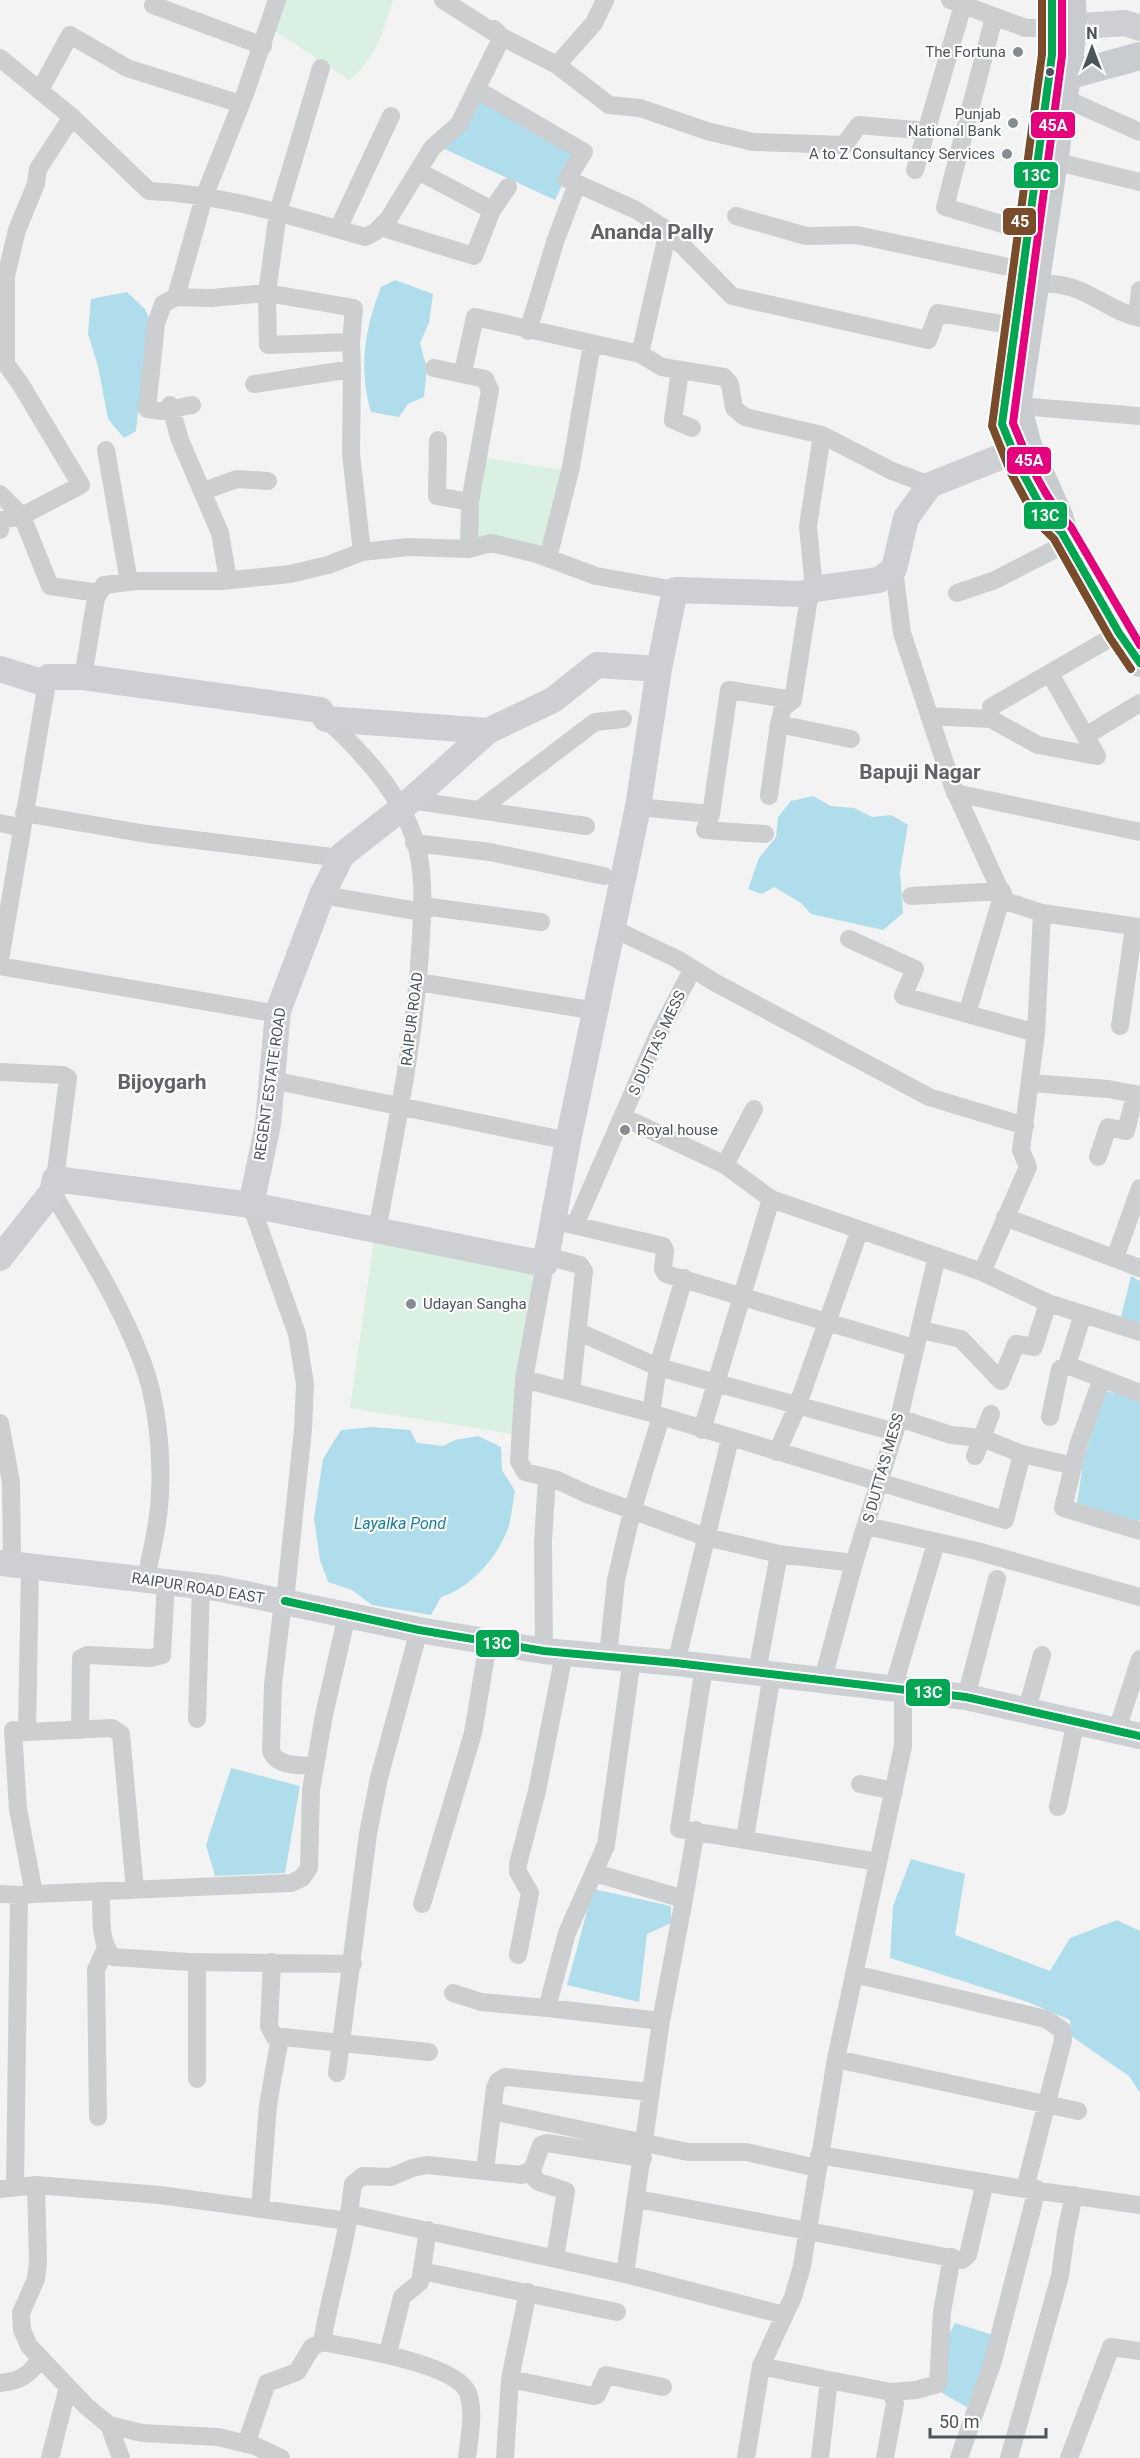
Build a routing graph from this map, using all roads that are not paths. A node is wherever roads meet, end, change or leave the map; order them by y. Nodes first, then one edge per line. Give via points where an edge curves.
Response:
1 (277, 0) edge
2 (443, 0) edge
3 (605, 0) edge
4 (1072, 0) edge
5 (956, 2) edge
6 (153, 5) dead end
7 (994, 17) junction
8 (1060, 19) edge
9 (1140, 28) edge
10 (502, 37) junction
11 (263, 46) junction
12 (1140, 56) edge
13 (0, 58) edge
14 (557, 65) junction
15 (321, 68) dead end
16 (1066, 87) junction
17 (476, 89) junction
18 (40, 90) junction
19 (241, 104) junction
20 (391, 116) dead end
21 (72, 117) junction
22 (927, 131) junction
23 (1140, 132) edge
24 (1053, 160) junction
25 (915, 170) dead end
26 (418, 171) junction
27 (1140, 182) edge
28 (577, 184) junction
29 (508, 187) dead end
30 (204, 197) junction
31 (492, 210) junction
32 (278, 212) junction
33 (736, 216) dead end
34 (380, 227) junction
35 (1029, 228) junction
36 (338, 230) junction
37 (668, 231) junction
38 (3, 275) edge
39 (1030, 277) junction
40 (1140, 290) edge
41 (267, 293) junction
42 (176, 297) junction
43 (1138, 318) edge
44 (1014, 326) junction
45 (528, 331) junction
46 (351, 342) junction
47 (592, 344) junction
48 (640, 354) junction
49 (3, 364) edge
50 (434, 368) dead end
51 (352, 369) junction
52 (680, 370) junction
53 (463, 372) junction
54 (254, 384) dead end
55 (192, 405) dead end
56 (1010, 405) junction
57 (171, 407) junction
58 (1140, 416) edge
59 (692, 428) dead end
60 (822, 435) junction
61 (438, 440) dead end
62 (1021, 449) junction
63 (106, 450) dead end
64 (268, 481) dead end
65 (930, 485) junction
66 (203, 491) junction
67 (0, 494) edge
68 (470, 502) junction
69 (22, 516) junction
70 (0, 530) edge
71 (1064, 538) junction
72 (469, 549) junction
73 (363, 552) junction
74 (548, 558) junction
75 (894, 568) junction
76 (228, 580) junction
77 (129, 582) junction
78 (675, 590) junction
79 (812, 590) junction
80 (99, 593) junction
81 (957, 593) dead end
82 (1119, 633) junction
83 (1140, 663) edge
84 (0, 669) edge
85 (659, 669) junction
86 (1050, 674) junction
87 (48, 677) junction
88 (83, 677) junction
89 (793, 700) junction
90 (1140, 702) edge
91 (929, 716) junction
92 (623, 718) dead end
93 (991, 718) junction
94 (326, 719) junction
95 (779, 724) junction
96 (488, 731) junction
97 (1087, 735) junction
98 (851, 740) dead end
99 (955, 792) junction
100 (769, 796) dead end
101 (406, 804) junction
102 (638, 807) junction
103 (479, 810) junction
104 (711, 814) junction
105 (23, 821) junction
106 (0, 824) edge
107 (586, 826) dead end
108 (1140, 832) edge
109 (765, 834) dead end
110 (414, 843) junction
111 (341, 858) junction
112 (604, 876) dead end
113 (1003, 892) junction
114 (322, 895) junction
115 (911, 896) dead end
116 (423, 912) junction
117 (1042, 913) junction
118 (541, 922) dead end
119 (1137, 927) edge
120 (612, 928) junction
121 (849, 939) dead end
122 (0, 960) edge
123 (0, 966) edge
124 (692, 970) junction
125 (418, 982) junction
126 (596, 1011) junction
127 (278, 1014) junction
128 (967, 1014) junction
129 (1120, 1026) dead end
130 (1036, 1033) junction
131 (0, 1072) edge
132 (272, 1080) junction
133 (1031, 1083) junction
134 (1138, 1095) edge
135 (399, 1108) junction
136 (754, 1109) dead end
137 (623, 1117) junction
138 (1025, 1126) junction
139 (568, 1140) junction
140 (1098, 1157) dead end
141 (725, 1164) junction
142 (54, 1185) junction
143 (1140, 1188) edge
144 (771, 1199) junction
145 (251, 1205) junction
146 (1005, 1217) junction
147 (564, 1223) junction
148 (377, 1231) junction
149 (860, 1232) junction
150 (937, 1256) junction
151 (0, 1258) edge
152 (1114, 1258) junction
153 (545, 1260) junction
154 (1140, 1268) edge
155 (982, 1272) junction
156 (684, 1278) junction
157 (743, 1298) junction
158 (1048, 1303) junction
159 (1083, 1314) junction
160 (827, 1322) junction
161 (921, 1330) junction
162 (579, 1332) junction
163 (1140, 1332) edge
164 (914, 1348) junction
165 (1067, 1365) junction
166 (658, 1367) junction
167 (1101, 1378) junction
168 (524, 1379) junction
169 (715, 1382) junction
170 (571, 1391) junction
171 (1140, 1393) edge
172 (797, 1407) junction
173 (991, 1414) dead end
174 (656, 1415) junction
175 (1050, 1417) dead end
176 (0, 1423) edge
177 (897, 1425) junction
178 (702, 1430) junction
179 (982, 1438) junction
180 (730, 1439) junction
181 (777, 1452) junction
182 (1022, 1454) junction
183 (975, 1456) dead end
184 (1074, 1466) junction
185 (547, 1479) junction
186 (880, 1483) junction
187 (632, 1511) junction
188 (867, 1526) junction
189 (1140, 1531) edge
190 (706, 1537) junction
191 (936, 1543) junction
192 (779, 1554) junction
193 (854, 1563) junction
194 (14, 1565) edge
195 (998, 1579) dead end
196 (156, 1580) junction
197 (201, 1586) junction
198 (1140, 1596) edge
199 (284, 1602) junction
200 (347, 1615) junction
201 (419, 1630) junction
202 (488, 1643) junction
203 (554, 1653) junction
204 (1042, 1655) dead end
205 (620, 1657) junction
206 (1140, 1659) edge
207 (676, 1663) junction
208 (704, 1667) junction
209 (764, 1673) junction
210 (823, 1679) junction
211 (898, 1688) junction
212 (966, 1698) junction
213 (1027, 1710) junction
214 (197, 1719) dead end
215 (1076, 1720) junction
216 (13, 1730) edge
217 (80, 1730) junction
218 (1128, 1733) edge
219 (315, 1766) junction
220 (860, 1784) dead end
221 (894, 1791) junction
222 (1058, 1807) dead end
223 (696, 1830) junction
224 (745, 1838) junction
225 (878, 1862) junction
226 (595, 1873) junction
227 (135, 1890) junction
228 (101, 1893) junction
229 (0, 1894) edge
230 (27, 1894) junction
231 (684, 1899) junction
232 (423, 1904) dead end
233 (105, 1950) junction
234 (518, 1955) dead end
235 (198, 1962) junction
236 (272, 1962) junction
237 (352, 1964) junction
238 (854, 1974) junction
239 (453, 1993) dead end
240 (548, 2008) junction
241 (662, 2021) junction
242 (280, 2037) junction
243 (341, 2043) junction
244 (429, 2052) dead end
245 (836, 2059) junction
246 (337, 2073) dead end
247 (197, 2079) dead end
248 (651, 2092) junction
249 (1047, 2102) junction
250 (492, 2111) junction
251 (1078, 2111) dead end
252 (98, 2117) dead end
253 (644, 2150) junction
254 (818, 2162) junction
255 (485, 2170) junction
256 (529, 2173) junction
257 (985, 2182) junction
258 (36, 2185) junction
259 (7, 2188) edge
260 (1031, 2188) junction
261 (1074, 2195) junction
262 (638, 2199) junction
263 (1140, 2205) edge
264 (260, 2209) junction
265 (349, 2217) junction
266 (428, 2230) junction
267 (808, 2232) junction
268 (952, 2257) junction
269 (555, 2258) junction
270 (422, 2271) junction
271 (626, 2274) junction
272 (528, 2292) junction
273 (617, 2312) dead end
274 (784, 2315) junction
275 (322, 2342) junction
276 (1140, 2351) edge
277 (388, 2354) junction
278 (40, 2358) junction
279 (761, 2366) junction
280 (510, 2379) junction
281 (829, 2380) junction
282 (0, 2383) edge
283 (68, 2387) junction
284 (663, 2387) dead end
285 (891, 2392) junction
286 (109, 2425) junction
287 (246, 2444) junction
288 (50, 2458) edge
289 (121, 2458) edge
290 (280, 2458) edge
291 (466, 2458) edge
292 (505, 2458) edge
293 (746, 2458) edge
294 (820, 2458) edge
295 (885, 2458) edge
296 (959, 2458) edge
297 (1009, 2458) edge
298 (1069, 2458) edge

1 - 11 street
2 - 10 street
3 - 14 street via 594,23
4 - 8 main road
5 - 7 street
5 - 22 street
6 - 11 street
7 - 8 street via 1026,28
7 - 35 street via 945,207 1012,227
8 - 9 street via 1125,23
8 - 16 main road
8 - 35 main road
10 - 14 street
10 - 17 street
11 - 19 street
12 - 16 main road
13 - 18 street
14 - 22 street via 609,105 640,108 753,142 844,145 859,125
15 - 32 street
16 - 23 street
16 - 24 main road
17 - 26 street via 459,124 432,148
17 - 28 street via 584,152 567,179
18 - 19 street via 70,34 127,68
18 - 21 street
19 - 30 street
20 - 36 street
21 - 30 street via 149,191
21 - 38 street via 38,169
22 - 25 street
24 - 27 street
24 - 39 main road
26 - 31 street
26 - 34 street
28 - 37 street via 636,210
28 - 45 street
29 - 31 street
30 - 32 street
30 - 42 street
31 - 34 street via 474,256
32 - 36 street
32 - 41 street
33 - 39 street via 806,236 857,235
34 - 36 street via 365,237
35 - 39 main road
37 - 44 street via 732,296 928,340 938,313
37 - 48 street
38 - 49 street
39 - 43 street via 1078,288
39 - 44 main road
39 - 56 main road
40 - 43 street
41 - 42 street
41 - 46 street via 354,308
41 - 46 street via 268,345
42 - 57 street via 163,304 156,324 147,409
44 - 56 main road
45 - 47 street
45 - 53 street via 475,317
46 - 51 street
47 - 48 street
47 - 74 street via 571,467
48 - 52 street via 662,367
49 - 69 street via 21,385 81,485
50 - 53 street
51 - 54 street
51 - 73 street via 351,454
52 - 59 street via 673,420
52 - 60 street via 728,380 734,408 745,417
53 - 68 street via 485,379 490,390
55 - 57 street
56 - 58 street
56 - 62 main road via 1002,424
57 - 66 street via 180,440
60 - 65 street via 892,471
60 - 79 street via 808,526
61 - 68 street via 437,496
62 - 65 street
62 - 71 main road via 1047,518
63 - 77 street
64 - 66 street via 237,479
65 - 75 street via 906,518
66 - 76 street via 220,533
67 - 69 street
68 - 72 street
69 - 70 street via 1,519
69 - 80 street via 50,586
71 - 81 street via 995,580
71 - 82 main road
72 - 73 street via 408,547
72 - 74 street via 491,543
73 - 76 street via 290,574
74 - 78 street via 596,576
75 - 79 street via 879,580
75 - 91 street via 902,633
76 - 77 street
77 - 80 street via 104,585
78 - 79 street via 802,594
78 - 85 street
79 - 89 street
80 - 88 street
82 - 83 main road
82 - 86 street
84 - 87 street via 41,682
85 - 96 street, REGENT ESTATE ROAD via 597,665 553,700
85 - 102 street
86 - 93 street via 991,707
86 - 97 street
87 - 88 street
87 - 105 street
88 - 94 street via 320,710
89 - 95 street via 783,708
89 - 104 street via 729,690
90 - 97 street
91 - 93 street
91 - 99 street
92 - 103 street via 595,722
93 - 97 street via 1038,745 1097,756
94 - 96 street
94 - 101 street, RAIPUR ROAD
95 - 98 street
95 - 100 street
96 - 101 street, REGENT ESTATE ROAD
99 - 108 street
99 - 113 street
101 - 103 street
101 - 110 street, RAIPUR ROAD
101 - 111 street, REGENT ESTATE ROAD
102 - 104 street
102 - 120 street
103 - 107 street
104 - 109 street via 705,830
105 - 106 street
105 - 111 street
105 - 122 street
110 - 112 street via 490,852
110 - 116 street, RAIPUR ROAD via 418,850
111 - 114 street, REGENT ESTATE ROAD
113 - 115 street
113 - 117 street via 1005,902
113 - 128 street
114 - 116 street
114 - 127 street, REGENT ESTATE ROAD
116 - 118 street via 431,907
116 - 125 street, RAIPUR ROAD
117 - 119 street
117 - 130 street
119 - 129 street via 1126,968
120 - 124 street
120 - 126 street
121 - 128 street via 915,969 903,996
123 - 127 street
124 - 137 street, S DUTTA'S MESS via 657,1037
124 - 138 street via 929,1097
125 - 126 street
125 - 135 street, RAIPUR ROAD
126 - 139 street
127 - 132 street, REGENT ESTATE ROAD
128 - 130 street
130 - 133 street
131 - 142 street via 68,1078
132 - 135 street
132 - 145 street, REGENT ESTATE ROAD via 268,1124
133 - 134 street
133 - 138 street
134 - 140 street via 1126,1131 1108,1127
135 - 139 street
135 - 148 street, RAIPUR ROAD
136 - 141 street
137 - 141 street
137 - 147 street, S DUTTA'S MESS
138 - 146 street via 1021,1156 1028,1167
139 - 147 street
141 - 144 street
142 - 145 street
142 - 151 street
142 - 196 street via 104,1278 143,1363 158,1432
143 - 152 street
144 - 149 street
144 - 157 street
145 - 148 street
145 - 199 street via 297,1334 305,1384
146 - 152 street
146 - 155 street
147 - 153 street
147 - 156 street via 663,1246 664,1272
148 - 153 street
149 - 150 street
149 - 160 street
150 - 155 street
150 - 161 street, S DUTTA'S MESS
152 - 154 street
153 - 162 street via 583,1267
153 - 168 street
155 - 158 street
156 - 157 street
156 - 166 street
157 - 160 street
157 - 169 street
158 - 159 street
158 - 161 street via 1034,1347 1016,1344 1001,1381 961,1339
159 - 163 street
159 - 165 street
160 - 164 street
160 - 172 street
161 - 164 street, S DUTTA'S MESS
162 - 166 street
162 - 170 street
164 - 177 street, S DUTTA'S MESS
165 - 167 street
165 - 175 street via 1060,1369
166 - 169 street
166 - 174 street
167 - 171 street
167 - 184 street
168 - 170 street
168 - 185 street via 519,1461 525,1472
169 - 172 street
169 - 178 street
170 - 174 street
172 - 177 street
172 - 181 street
173 - 179 street
174 - 178 street
174 - 187 street
176 - 194 street via 11,1482
177 - 179 street
177 - 186 street, S DUTTA'S MESS
178 - 180 street
179 - 182 street
179 - 183 street
180 - 181 street
180 - 190 street
181 - 186 street
182 - 184 street
182 - 186 street via 1005,1520
184 - 189 street via 1063,1508
185 - 187 street
185 - 203 street via 543,1541
186 - 188 street, S DUTTA'S MESS
187 - 190 street
187 - 205 street via 616,1580
188 - 191 street
188 - 193 street, S DUTTA'S MESS
190 - 192 street
190 - 207 street
191 - 198 street
191 - 211 street
192 - 193 street
192 - 209 street
193 - 210 street, S DUTTA'S MESS
194 - 196 street, RAIPUR ROAD EAST
194 - 216 street
195 - 212 street
196 - 197 street, RAIPUR ROAD EAST
196 - 217 street via 162,1655 81,1658
197 - 199 street, RAIPUR ROAD EAST
197 - 214 street
199 - 200 street, RAIPUR ROAD EAST
199 - 219 street via 273,1684 271,1750 278,1761
200 - 201 street, RAIPUR ROAD EAST
200 - 219 street
201 - 202 street, RAIPUR ROAD EAST
201 - 237 street via 379,1778
202 - 203 street, RAIPUR ROAD EAST
202 - 232 street via 473,1733
203 - 205 street, RAIPUR ROAD EAST
203 - 234 street via 545,1752 518,1864 518,1872 530,1893
204 - 213 street
205 - 207 street, RAIPUR ROAD EAST
205 - 226 street via 611,1817
206 - 218 street
207 - 208 street, RAIPUR ROAD EAST
208 - 209 street, RAIPUR ROAD EAST
208 - 223 street via 680,1829
209 - 210 street, RAIPUR ROAD EAST
209 - 224 street
210 - 211 street, RAIPUR ROAD EAST
211 - 212 street, RAIPUR ROAD EAST
211 - 221 street via 903,1746
212 - 213 street, RAIPUR ROAD EAST
213 - 215 street, RAIPUR ROAD EAST
215 - 218 street, RAIPUR ROAD EAST
215 - 222 street
216 - 217 street
216 - 230 street
217 - 227 street via 112,1728 121,1734
219 - 227 street via 309,1868 302,1878 291,1883
220 - 221 street
221 - 225 street
223 - 224 street
223 - 231 street
224 - 225 street
225 - 238 street
226 - 231 street
226 - 240 street via 567,1933
227 - 228 street
228 - 230 street
228 - 233 street
229 - 230 street
230 - 259 street
231 - 241 street
233 - 235 street via 113,1957 125,1959
233 - 252 street via 96,1970
235 - 236 street
235 - 247 street
236 - 237 street
236 - 242 street via 269,2026 270,2032
237 - 243 street
238 - 245 street
238 - 249 street via 1046,2019 1057,2025 1063,2040
239 - 240 street via 481,2002
240 - 241 street
241 - 248 street
242 - 243 street
242 - 264 street via 268,2105
243 - 244 street
243 - 246 street
245 - 249 street
245 - 254 street
248 - 250 street via 504,2077 495,2088
248 - 253 street
249 - 251 street
249 - 260 street
250 - 253 street
250 - 255 street
253 - 254 street via 746,2152
253 - 256 street via 548,2143 537,2149
253 - 262 street
254 - 257 street
254 - 267 street
255 - 256 street
255 - 265 street via 428,2165 391,2177 363,2176 354,2184
256 - 269 street via 539,2182 566,2191
257 - 260 street
257 - 268 street via 968,2255 962,2260
258 - 259 street
258 - 264 street via 160,2195
258 - 278 street via 38,2263 36,2279 21,2313 25,2338
260 - 261 street
260 - 296 street via 993,2361
261 - 263 street
261 - 297 street via 1060,2276
262 - 267 street
262 - 271 street
264 - 265 street
265 - 266 street
265 - 275 street
266 - 269 street
266 - 270 street
267 - 268 street
267 - 274 street via 802,2266
268 - 285 street via 942,2312 938,2384
269 - 271 street
270 - 272 street
270 - 277 street via 420,2282 402,2297
271 - 274 street
272 - 273 street
272 - 280 street
274 - 279 street
275 - 277 street
275 - 287 street via 312,2347 297,2372 267,2383
276 - 298 street via 1112,2347
277 - 291 street via 452,2377 467,2391 471,2409
278 - 282 street via 28,2376
278 - 283 street
279 - 281 street
279 - 293 street
280 - 284 street via 593,2396 606,2375
280 - 292 street
281 - 285 street
281 - 294 street
283 - 286 street
283 - 288 street
285 - 295 street via 895,2403
286 - 287 street via 142,2433 218,2437
286 - 289 street
287 - 290 street

